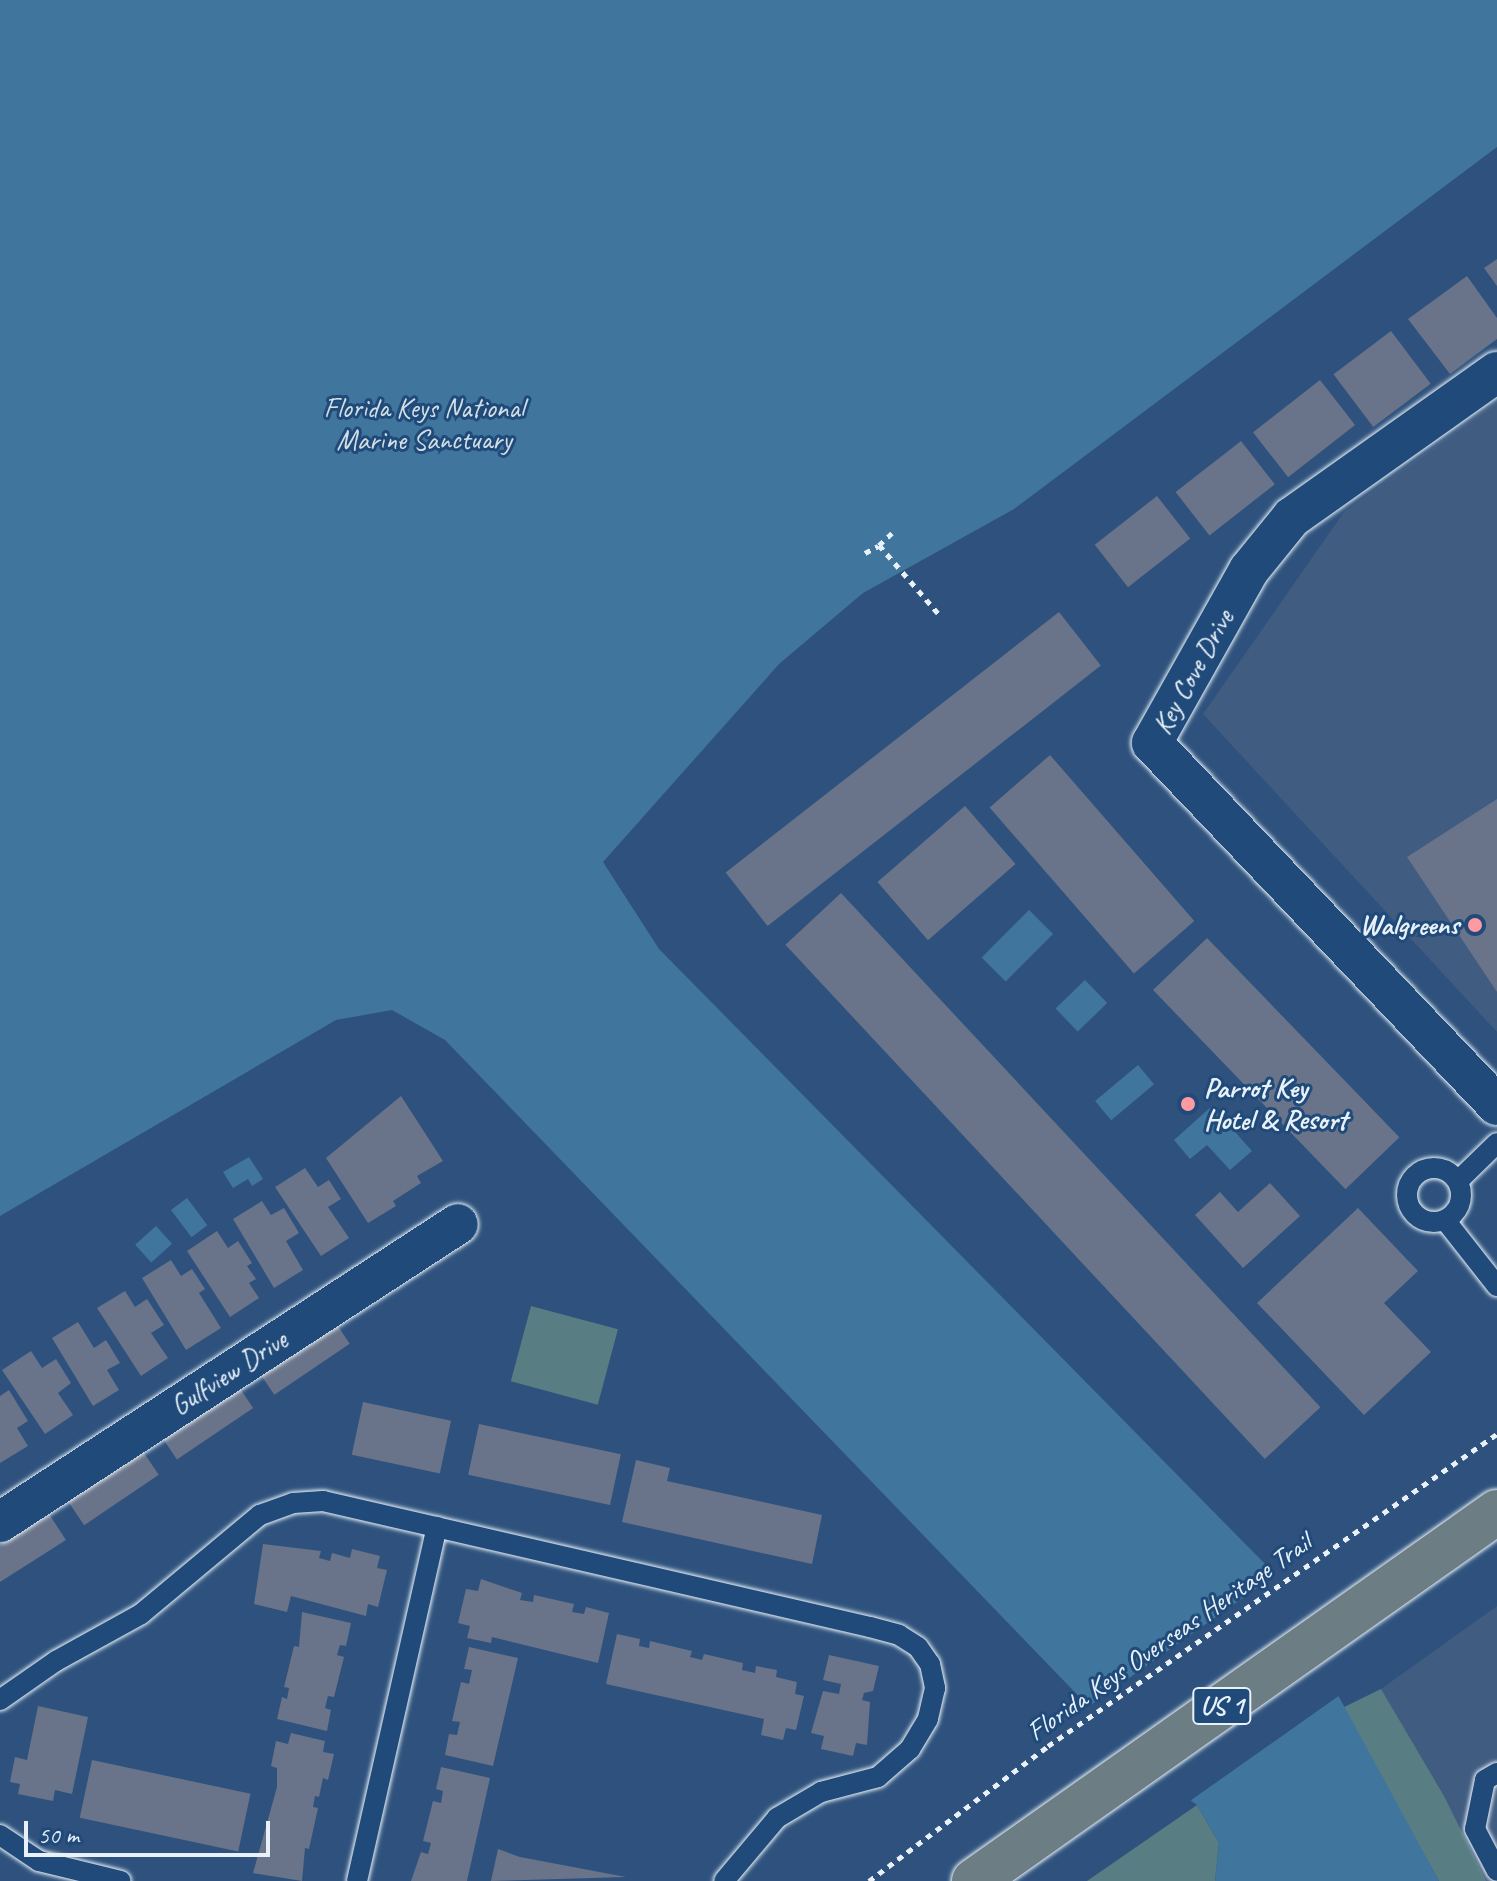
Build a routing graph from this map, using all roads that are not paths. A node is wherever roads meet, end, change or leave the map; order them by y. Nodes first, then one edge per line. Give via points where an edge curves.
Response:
1 (1497, 372) edge
2 (1497, 1105) edge
3 (1497, 1143) edge
4 (1458, 1181) junction
5 (1445, 1220) junction
6 (458, 1224) dead end
7 (1497, 1286) edge
8 (1497, 1512) edge
9 (0, 1522) edge
10 (437, 1527) junction
11 (0, 1700) edge
12 (1497, 1773) edge
13 (0, 1835) edge
14 (1497, 1871) edge
15 (121, 1881) edge
16 (357, 1881) edge
17 (724, 1881) edge
18 (974, 1881) edge

1 - 2 street, Key Cove Drive via 1292,517 1249,570 1152,743
3 - 4 lane
4 - 5 lane via 1462,1199
4 - 5 lane via 1436,1167 1419,1172 1408,1186 1407,1203 1418,1218
5 - 7 lane
6 - 9 street, Gulfview Drive
8 - 18 main road, US 1
10 - 11 lane via 323,1501 293,1503 260,1515 141,1614 56,1661
10 - 16 lane
10 - 17 lane via 870,1627 918,1647 930,1664 935,1688 928,1719 910,1749 878,1777 821,1792 777,1818
12 - 14 lane via 1485,1780 1475,1829
13 - 15 lane via 39,1861

